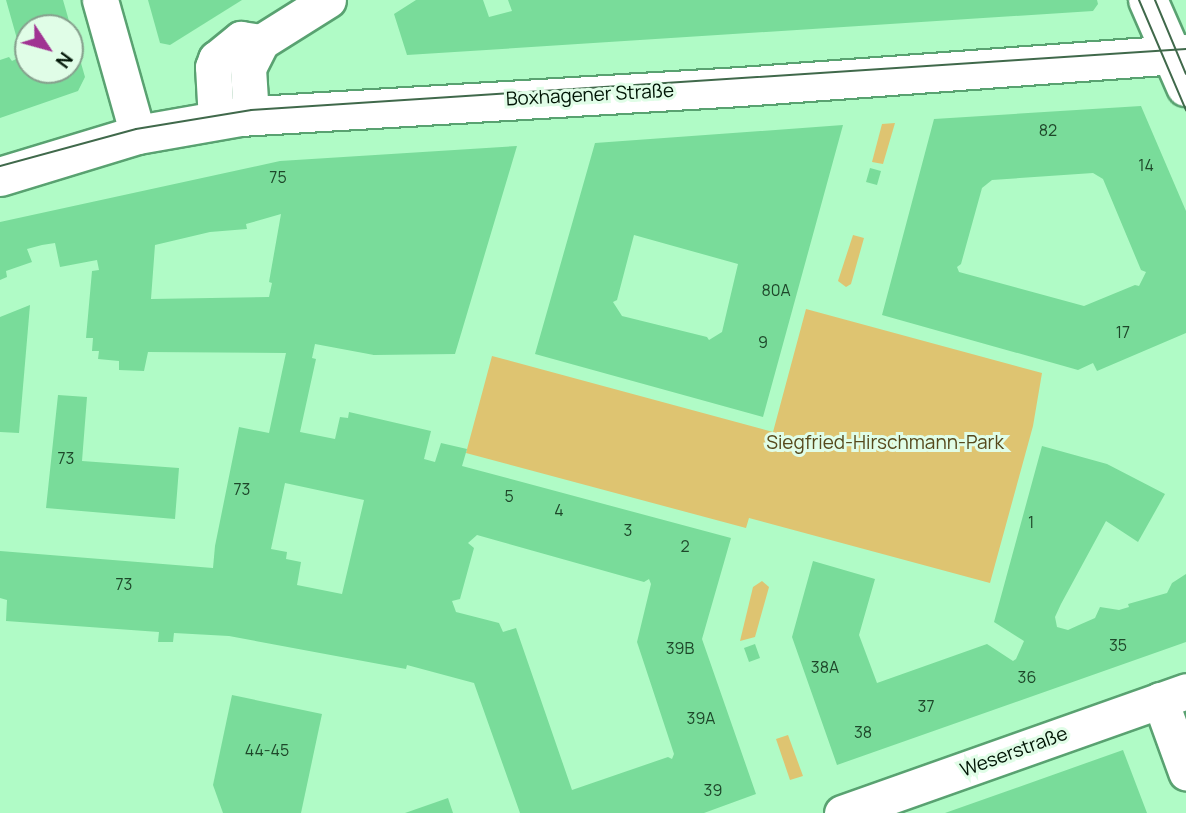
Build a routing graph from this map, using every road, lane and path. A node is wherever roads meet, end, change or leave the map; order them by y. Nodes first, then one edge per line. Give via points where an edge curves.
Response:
1 (100, 0) edge
2 (328, 0) edge
3 (1148, 0) edge
4 (1181, 65) edge
5 (233, 118) junction
6 (138, 135) junction
7 (0, 177) edge
8 (1173, 696) edge
9 (1186, 772) edge
10 (842, 813) edge

1 - 6 street
2 - 5 street via 261,42 241,40 216,60 212,67
3 - 4 street
4 - 5 street, Boxhagener Straße
5 - 6 street, Boxhagener Straße
6 - 7 street, Boxhagener Straße
8 - 9 street
8 - 10 street, Weserstraße

